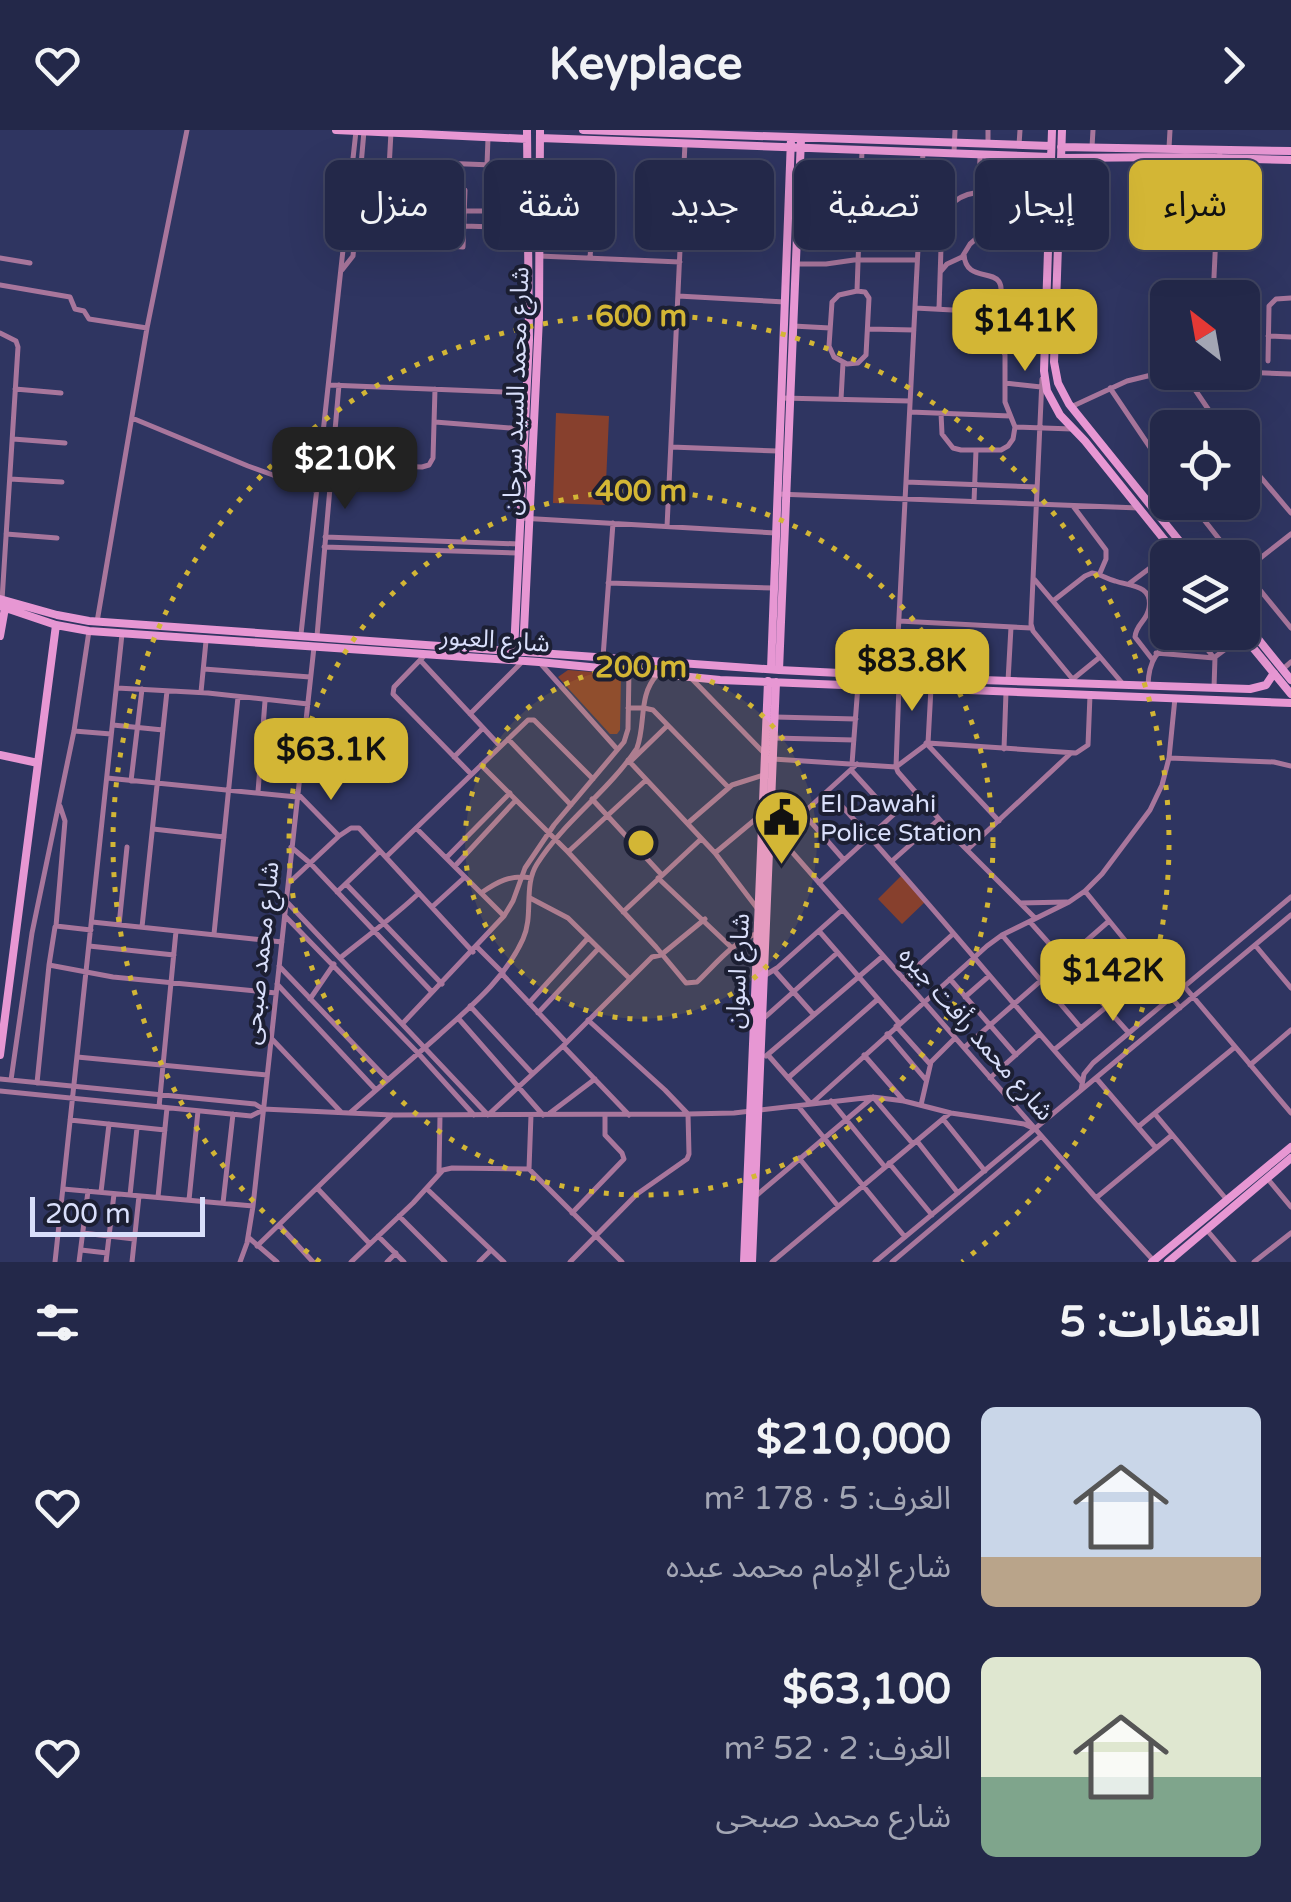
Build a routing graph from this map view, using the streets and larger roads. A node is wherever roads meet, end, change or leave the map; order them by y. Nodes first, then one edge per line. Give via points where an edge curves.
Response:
1 (187, 130) edge
2 (336, 130) edge
3 (583, 130) edge
4 (955, 130) edge
5 (988, 130) edge
6 (1020, 130) edge
7 (1052, 130) edge
8 (1062, 130) edge
9 (1092, 130) edge
10 (1170, 130) edge
11 (356, 131) edge
12 (364, 131) edge
13 (391, 132) edge
14 (457, 133) edge
15 (540, 134) edge
16 (527, 135) edge
17 (488, 137) junction
18 (796, 139) edge
19 (685, 143) junction
20 (988, 144) junction
21 (1092, 147) junction
22 (954, 148) junction
23 (862, 150) junction
24 (1020, 150) junction
25 (1173, 151) junction
26 (1291, 151) edge
27 (923, 152) junction
28 (1056, 152) junction
29 (980, 154) junction
30 (1220, 154) junction
31 (361, 160) edge
32 (390, 160) edge
33 (487, 160) edge
34 (527, 160) edge
35 (540, 160) edge
36 (862, 160) edge
37 (923, 160) edge
38 (980, 160) edge
39 (1020, 160) edge
40 (1055, 160) edge
41 (1291, 160) edge
42 (466, 190) dead end
43 (465, 211) junction
44 (484, 211) edge
45 (464, 226) joint
46 (484, 227) edge
47 (975, 240) edge
48 (354, 250) edge
49 (527, 250) edge
50 (539, 250) edge
51 (591, 250) edge
52 (858, 250) edge
53 (918, 250) edge
54 (941, 250) edge
55 (1049, 250) edge
56 (964, 254) junction
57 (539, 256) junction
58 (0, 258) edge
59 (590, 258) junction
60 (858, 260) junction
61 (917, 260) junction
62 (680, 262) junction
63 (30, 263) dead end
64 (796, 264) junction
65 (940, 271) junction
66 (340, 272) junction
67 (1214, 280) edge
68 (0, 285) edge
69 (858, 290) junction
70 (678, 296) junction
71 (1050, 297) junction
72 (1291, 298) edge
73 (785, 302) junction
74 (915, 308) junction
75 (939, 309) junction
76 (978, 311) junction
77 (1050, 315) junction
78 (793, 326) junction
79 (147, 328) junction
80 (830, 328) junction
81 (868, 329) junction
82 (914, 330) junction
83 (0, 333) edge
84 (1268, 336) junction
85 (1291, 336) edge
86 (1268, 361) dead end
87 (843, 363) junction
88 (1044, 371) junction
89 (1260, 373) edge
90 (1150, 374) edge
91 (1291, 374) edge
92 (1005, 383) junction
93 (329, 384) junction
94 (339, 385) junction
95 (1042, 387) junction
96 (16, 388) junction
97 (1110, 388) junction
98 (435, 389) junction
99 (61, 393) dead end
100 (526, 393) junction
101 (786, 398) junction
102 (842, 399) junction
103 (910, 401) junction
104 (1071, 407) junction
105 (910, 412) junction
106 (941, 413) junction
107 (1010, 416) junction
108 (132, 418) junction
109 (435, 422) junction
110 (1015, 426) junction
111 (1040, 428) junction
112 (524, 429) junction
113 (1074, 430) junction
114 (13, 440) junction
115 (65, 443) dead end
116 (671, 447) junction
117 (1150, 447) edge
118 (976, 450) junction
119 (779, 451) junction
120 (320, 464) junction
121 (332, 464) junction
122 (1260, 477) edge
123 (9, 479) junction
124 (62, 482) dead end
125 (906, 482) junction
126 (975, 485) junction
127 (1037, 487) junction
128 (317, 492) junction
129 (782, 495) junction
130 (905, 500) junction
131 (974, 502) junction
132 (1036, 505) junction
133 (1073, 506) junction
134 (1139, 508) junction
135 (1291, 514) edge
136 (520, 518) junction
137 (531, 519) junction
138 (1204, 520) edge
139 (612, 524) junction
140 (667, 527) junction
141 (776, 533) junction
142 (6, 534) junction
143 (1291, 534) edge
144 (325, 537) junction
145 (56, 538) dead end
146 (1165, 540) edge
147 (1178, 540) edge
148 (1220, 540) edge
149 (324, 547) junction
150 (518, 548) junction
151 (1260, 557) edge
152 (1150, 570) edge
153 (1100, 574) junction
154 (1032, 578) junction
155 (608, 583) junction
156 (1130, 583) junction
157 (774, 588) junction
158 (1260, 591) edge
159 (1054, 601) junction
160 (2, 603) edge
161 (899, 621) junction
162 (97, 622) junction
163 (56, 625) junction
164 (1011, 627) junction
165 (1032, 628) junction
166 (1291, 628) edge
167 (89, 631) junction
168 (123, 632) junction
169 (194, 633) junction
170 (302, 634) junction
171 (0, 636) edge
172 (214, 636) junction
173 (317, 636) junction
174 (388, 641) junction
175 (411, 643) junction
176 (1260, 646) edge
177 (314, 647) junction
178 (1161, 650) edge
179 (1208, 650) edge
180 (1223, 650) edge
181 (1258, 650) edge
182 (390, 652) junction
183 (409, 654) junction
184 (520, 655) junction
185 (1154, 656) junction
186 (422, 657) junction
187 (1100, 657) junction
188 (602, 658) junction
189 (1214, 658) junction
190 (538, 662) junction
191 (1291, 662) edge
192 (690, 663) junction
193 (721, 666) junction
194 (204, 669) junction
195 (775, 669) junction
196 (629, 670) junction
197 (1278, 671) junction
198 (659, 673) junction
199 (896, 674) junction
200 (689, 676) junction
201 (920, 676) junction
202 (312, 677) junction
203 (720, 680) junction
204 (1074, 680) junction
205 (1291, 680) edge
206 (1008, 681) junction
207 (772, 682) junction
208 (1123, 684) junction
209 (1148, 684) junction
210 (858, 685) junction
211 (898, 686) junction
212 (919, 687) junction
213 (117, 688) junction
214 (931, 688) junction
215 (1192, 688) junction
216 (1214, 688) junction
217 (142, 690) junction
218 (167, 691) junction
219 (201, 692) junction
220 (1006, 692) junction
221 (1090, 694) junction
222 (1291, 694) edge
223 (238, 698) junction
224 (1175, 698) junction
225 (1192, 698) junction
226 (265, 700) junction
227 (1291, 703) edge
228 (309, 704) junction
229 (628, 708) junction
230 (644, 708) junction
231 (470, 714) junction
232 (775, 718) junction
233 (856, 719) junction
234 (113, 725) junction
235 (668, 725) junction
236 (138, 728) junction
237 (483, 728) junction
238 (163, 730) junction
239 (74, 731) junction
240 (112, 734) junction
241 (774, 738) junction
242 (508, 739) junction
243 (854, 740) junction
244 (927, 743) junction
245 (500, 746) junction
246 (1004, 748) junction
247 (618, 750) junction
248 (1072, 753) junction
249 (0, 755) edge
250 (454, 757) junction
251 (769, 757) junction
252 (1170, 758) junction
253 (628, 761) junction
254 (38, 762) junction
255 (481, 764) junction
256 (853, 766) junction
257 (1291, 766) edge
258 (896, 767) junction
259 (471, 774) junction
260 (764, 775) junction
261 (107, 778) junction
262 (132, 780) junction
263 (594, 780) junction
264 (646, 780) junction
265 (158, 783) junction
266 (728, 787) junction
267 (228, 790) junction
268 (828, 791) junction
269 (258, 793) junction
270 (510, 794) junction
271 (916, 794) junction
272 (297, 795) junction
273 (592, 799) junction
274 (516, 800) junction
275 (60, 804) junction
276 (571, 805) junction
277 (763, 813) junction
278 (803, 814) junction
279 (607, 816) junction
280 (892, 816) junction
281 (939, 820) junction
282 (998, 821) junction
283 (688, 823) junction
284 (416, 828) junction
285 (153, 830) junction
286 (549, 833) junction
287 (339, 836) junction
288 (774, 836) junction
289 (870, 836) junction
290 (224, 837) junction
291 (702, 838) junction
292 (556, 840) junction
293 (291, 847) junction
294 (126, 848) dead end
295 (967, 850) junction
296 (568, 852) junction
297 (716, 853) junction
298 (383, 854) junction
299 (446, 858) junction
300 (844, 860) junction
301 (892, 861) junction
302 (310, 863) junction
303 (454, 866) junction
304 (521, 876) junction
305 (660, 876) junction
306 (466, 877) junction
307 (531, 878) junction
308 (819, 883) junction
309 (288, 884) junction
310 (346, 884) junction
311 (1085, 891) junction
312 (337, 892) junction
313 (481, 893) junction
314 (419, 894) junction
315 (1291, 897) edge
316 (530, 898) junction
317 (286, 901) junction
318 (1070, 902) junction
319 (1020, 903) junction
320 (432, 908) junction
321 (760, 910) junction
322 (842, 910) junction
323 (623, 912) junction
324 (1291, 915) edge
325 (284, 916) junction
326 (504, 916) junction
327 (705, 920) junction
328 (1033, 921) junction
329 (1109, 921) junction
330 (92, 922) junction
331 (385, 924) junction
332 (119, 925) junction
333 (56, 926) junction
334 (142, 927) junction
335 (91, 930) junction
336 (374, 930) junction
337 (176, 931) junction
338 (819, 931) junction
339 (762, 933) junction
340 (214, 934) junction
341 (953, 934) junction
342 (1002, 935) junction
343 (588, 938) junction
344 (282, 942) junction
345 (1255, 945) junction
346 (89, 946) junction
347 (599, 948) junction
348 (733, 948) junction
349 (475, 950) junction
350 (0, 951) edge
351 (838, 952) junction
352 (13, 953) junction
353 (661, 954) junction
354 (174, 955) junction
355 (883, 956) junction
356 (340, 958) junction
357 (973, 958) junction
358 (1064, 960) junction
359 (334, 964) junction
360 (49, 965) junction
361 (279, 966) junction
362 (774, 970) junction
363 (86, 971) junction
364 (1150, 971) junction
365 (502, 974) junction
366 (760, 976) junction
367 (989, 976) junction
368 (859, 977) junction
369 (629, 978) junction
370 (903, 979) junction
371 (950, 979) junction
372 (1040, 980) junction
373 (172, 983) junction
374 (277, 984) junction
375 (442, 984) junction
376 (1184, 986) junction
377 (1291, 988) edge
378 (793, 992) junction
379 (276, 993) junction
380 (433, 993) junction
381 (965, 997) junction
382 (1171, 997) junction
383 (1193, 997) junction
384 (310, 999) junction
385 (878, 999) junction
386 (923, 1002) junction
387 (529, 1003) junction
388 (1014, 1004) junction
389 (470, 1006) junction
390 (1106, 1008) junction
391 (1180, 1008) junction
392 (538, 1012) junction
393 (814, 1016) junction
394 (458, 1018) junction
395 (588, 1020) junction
396 (762, 1020) junction
397 (403, 1023) junction
398 (898, 1025) junction
399 (990, 1025) junction
400 (2, 1026) edge
401 (1082, 1028) junction
402 (1291, 1030) edge
403 (1128, 1033) junction
404 (887, 1034) junction
405 (1039, 1034) junction
406 (271, 1038) junction
407 (955, 1038) junction
408 (564, 1044) junction
409 (425, 1046) junction
410 (1235, 1047) junction
411 (964, 1048) junction
412 (1054, 1050) junction
413 (418, 1053) junction
414 (0, 1055) edge
415 (864, 1055) junction
416 (1016, 1055) junction
417 (77, 1057) junction
418 (764, 1058) junction
419 (930, 1064) junction
420 (163, 1065) junction
421 (1250, 1065) junction
422 (532, 1073) junction
423 (267, 1075) junction
424 (788, 1078) junction
425 (990, 1078) junction
426 (1096, 1078) junction
427 (0, 1079) edge
428 (595, 1079) junction
429 (11, 1080) junction
430 (388, 1080) junction
431 (926, 1080) junction
432 (1081, 1081) junction
433 (37, 1083) junction
434 (517, 1086) junction
435 (74, 1087) junction
436 (376, 1090) junction
437 (1081, 1090) junction
438 (0, 1091) edge
439 (160, 1095) junction
440 (873, 1097) junction
441 (73, 1098) junction
442 (832, 1101) junction
443 (904, 1101) junction
444 (810, 1104) junction
445 (920, 1105) junction
446 (798, 1106) junction
447 (163, 1107) junction
448 (935, 1108) junction
449 (264, 1109) junction
450 (198, 1110) junction
451 (754, 1111) junction
452 (951, 1112) junction
453 (346, 1113) junction
454 (1291, 1113) edge
455 (233, 1114) junction
456 (630, 1114) junction
457 (688, 1114) junction
458 (1154, 1114) junction
459 (392, 1115) junction
460 (440, 1115) junction
461 (474, 1115) junction
462 (488, 1115) junction
463 (531, 1115) junction
464 (546, 1115) junction
465 (605, 1115) junction
466 (944, 1118) junction
467 (70, 1120) junction
468 (846, 1120) junction
469 (109, 1124) junction
470 (1138, 1127) junction
471 (138, 1128) junction
472 (1035, 1129) junction
473 (165, 1130) junction
474 (1172, 1135) junction
475 (1041, 1136) junction
476 (824, 1138) junction
477 (915, 1142) junction
478 (1291, 1147) edge
479 (1156, 1148) junction
480 (799, 1158) junction
481 (1291, 1158) edge
482 (887, 1165) junction
483 (529, 1169) junction
484 (985, 1170) junction
485 (440, 1174) junction
486 (1267, 1178) junction
487 (862, 1186) junction
488 (317, 1188) junction
489 (63, 1189) junction
490 (427, 1189) junction
491 (88, 1191) junction
492 (101, 1192) junction
493 (958, 1192) junction
494 (114, 1194) junction
495 (130, 1195) junction
496 (139, 1196) junction
497 (755, 1196) junction
498 (158, 1197) junction
499 (1096, 1198) junction
500 (189, 1200) junction
501 (1227, 1200) junction
502 (223, 1203) junction
503 (253, 1206) junction
504 (838, 1206) junction
505 (1291, 1207) edge
506 (572, 1213) junction
507 (932, 1215) junction
508 (399, 1216) junction
509 (279, 1225) junction
510 (1206, 1230) junction
511 (83, 1233) junction
512 (1291, 1233) edge
513 (109, 1236) junction
514 (248, 1236) junction
515 (378, 1236) junction
516 (596, 1236) junction
517 (905, 1237) junction
518 (134, 1239) junction
519 (370, 1244) junction
520 (257, 1246) junction
521 (81, 1250) junction
522 (492, 1250) junction
523 (107, 1253) junction
524 (267, 1253) junction
525 (396, 1254) junction
526 (442, 1261) edge
527 (1153, 1261) edge
528 (55, 1262) edge
529 (80, 1262) edge
530 (106, 1262) edge
531 (132, 1262) edge
532 (240, 1262) edge
533 (266, 1262) edge
534 (276, 1262) edge
535 (313, 1262) edge
536 (351, 1262) edge
537 (387, 1262) edge
538 (404, 1262) edge
539 (479, 1262) edge
540 (504, 1262) edge
541 (570, 1262) edge
542 (622, 1262) edge
543 (744, 1262) edge
544 (752, 1262) edge
545 (772, 1262) edge
546 (876, 1262) edge
547 (892, 1262) edge
548 (1168, 1262) edge
549 (1234, 1262) edge
550 (1254, 1262) edge

1 - 79 street
2 - 11 street
3 - 18 street
4 - 22 street
5 - 20 street
6 - 24 street
7 - 28 street
8 - 28 street
9 - 21 street
10 - 25 street
11 - 12 street
11 - 66 street
12 - 13 street
12 - 31 street
13 - 14 street
13 - 32 street
14 - 17 street
15 - 19 street
15 - 35 street, شارع محمد السيد سرحان
16 - 17 street
16 - 34 street, شارع محمد السيد سرحان
17 - 33 street
18 - 19 street
18 - 22 street
18 - 23 street
18 - 64 street
18 - 73 street
19 - 62 street
20 - 22 street
20 - 24 street
21 - 25 street
21 - 28 street
22 - 27 street
22 - 29 street
23 - 27 street
23 - 36 street
24 - 28 street
24 - 29 street
24 - 39 street
25 - 28 street
25 - 30 street
26 - 30 street
27 - 37 street
28 - 40 street
28 - 71 street
29 - 38 street
30 - 41 street
30 - 67 street
42 - 43 street
43 - 44 street
43 - 45 street
45 - 46 street
47 - 56 street
48 - 66 street
49 - 100 street, شارع محمد السيد سرحان
50 - 57 street, شارع محمد السيد سرحان
51 - 59 street
52 - 60 street
53 - 61 street
54 - 65 street
55 - 71 street
56 - 65 street
56 - 76 street via 971,272 1001,282 998,308
57 - 59 street
57 - 137 street, شارع محمد السيد سرحان
58 - 63 street
59 - 62 street
60 - 61 street
60 - 64 street
60 - 69 street
61 - 74 street
62 - 70 street
64 - 78 street
65 - 75 street
66 - 93 street
68 - 79 street via 70,297 89,319
69 - 80 street via 834,299
69 - 81 street via 869,298
70 - 73 street
70 - 116 street
71 - 77 street
72 - 84 street via 1269,306
73 - 101 street
74 - 75 street
74 - 82 street
75 - 76 street
76 - 92 street via 976,342 1002,349
77 - 88 street
77 - 104 street via 1055,373
78 - 80 street
78 - 101 street
79 - 108 street
80 - 87 street via 830,350
81 - 82 street
81 - 87 street via 865,359
82 - 103 street
83 - 96 street via 16,341
84 - 85 street
84 - 86 street
87 - 102 street
88 - 95 street
88 - 113 street via 1052,404
89 - 91 street
90 - 97 street
92 - 95 street
92 - 107 street
93 - 94 street
93 - 120 street
94 - 98 street
94 - 121 street
95 - 111 street
96 - 99 street
96 - 114 street
97 - 104 street
97 - 117 street
98 - 100 street
98 - 109 street
100 - 112 street, شارع محمد السيد سرحان
101 - 102 street
101 - 119 street
101 - 129 street
102 - 103 street
103 - 105 street
104 - 147 street
105 - 106 street
105 - 125 street
106 - 107 street
106 - 118 street via 946,442
107 - 110 street
108 - 128 street
108 - 162 street
109 - 112 street
109 - 121 street via 433,458 426,467
110 - 111 street
110 - 118 street via 1004,448
111 - 113 street
111 - 127 street
112 - 136 street, شارع محمد السيد سرحان
113 - 134 street
114 - 115 street
114 - 123 street
116 - 119 street
116 - 140 street
118 - 126 street
119 - 129 street
120 - 121 street
120 - 128 street
121 - 144 street
122 - 135 street
123 - 124 street
123 - 142 street
125 - 126 street
125 - 130 street
126 - 127 street
126 - 131 street
127 - 132 street
128 - 170 street
129 - 130 street
129 - 141 street
129 - 195 street
130 - 131 street
130 - 161 street
131 - 132 street
132 - 133 street
132 - 154 street
133 - 134 street
133 - 153 street via 1106,550
134 - 146 street
136 - 137 street
136 - 150 street, شارع محمد السيد سرحان
137 - 139 street
137 - 184 street, شارع محمد السيد سرحان
138 - 148 street
139 - 140 street
139 - 155 street
140 - 141 street
141 - 157 street
142 - 145 street
142 - 160 street
143 - 151 street
144 - 149 street
144 - 150 street
149 - 150 street
149 - 173 street
150 - 184 street, شارع محمد السيد سرحان
152 - 156 street
153 - 156 street
153 - 159 street via 1085,576
154 - 159 street
154 - 165 street
155 - 157 street
155 - 188 street
156 - 185 street via 1148,598 1135,634
157 - 195 street
158 - 166 street
159 - 187 street
160 - 162 street, شارع العبور
160 - 163 street, شارع العبور
160 - 171 street
161 - 164 street
161 - 199 street
162 - 169 street, شارع العبور
163 - 167 street, شارع العبور
163 - 254 street
164 - 165 street
164 - 206 street
165 - 204 street
167 - 168 street, شارع العبور
167 - 239 street
168 - 169 street, شارع العبور
168 - 213 street
169 - 172 street, شارع العبور
169 - 172 street, شارع العبور
170 - 172 street, شارع العبور
170 - 173 street, شارع العبور
172 - 177 street, شارع العبور
172 - 194 street
173 - 174 street, شارع العبور
174 - 175 street, شارع العبور
174 - 182 street
175 - 183 street
175 - 184 street, شارع العبور
176 - 197 street
177 - 182 street, شارع العبور
177 - 202 street, شارع محمد صبحى
178 - 185 street
179 - 189 street
180 - 189 street
181 - 197 street
182 - 183 street, شارع العبور
183 - 186 street, شارع العبور
184 - 186 street, شارع العبور
184 - 188 street, شارع العبور
184 - 190 street, شارع العبور
184 - 231 street
185 - 189 street
185 - 209 street
186 - 231 street
186 - 250 street via 392,692
187 - 204 street
187 - 208 street
188 - 192 street, شارع العبور
189 - 216 street
190 - 196 street, شارع العبور
190 - 247 street
191 - 197 street
192 - 193 street, شارع العبور
192 - 200 street
193 - 195 street, شارع العبور
193 - 203 street
194 - 202 street
194 - 219 street
195 - 199 street, شارع العبور
196 - 198 street, شارع العبور
196 - 229 street
197 - 205 street
197 - 216 street, شارع العبور via 1259,688
197 - 222 street
198 - 200 street, شارع العبور
198 - 230 street via 648,685
199 - 201 street, شارع العبور
200 - 203 street, شارع العبور
200 - 251 street
201 - 206 street, شارع العبور
201 - 212 street
202 - 228 street, شارع محمد صبحى
203 - 207 street, شارع العبور
204 - 206 street, شارع العبور
204 - 208 street, شارع العبور
207 - 210 street, شارع العبور
207 - 232 street, شارع اسوان
207 - 251 street, شارع اسوان
208 - 209 street, شارع العبور
209 - 215 street, شارع العبور
210 - 211 street, شارع العبور
210 - 233 street
211 - 212 street, شارع العبور
211 - 258 street
212 - 214 street, شارع العبور
213 - 217 street
213 - 234 street
214 - 220 street, شارع العبور
214 - 244 street
215 - 216 street, شارع العبور
215 - 225 street
217 - 218 street
217 - 236 street
218 - 219 street
218 - 238 street
219 - 223 street
220 - 221 street, شارع العبور
220 - 246 street
221 - 224 street, شارع العبور
221 - 248 street via 1088,746
223 - 226 street
223 - 267 street
224 - 225 street, شارع العبور
224 - 252 street
225 - 227 street, شارع العبور
226 - 228 street
226 - 269 street
228 - 272 street, شارع محمد صبحى
229 - 230 street
229 - 247 street
230 - 235 street
230 - 253 street via 640,742
231 - 237 street
232 - 233 street
232 - 241 street, شارع اسوان
233 - 243 street
234 - 236 street
234 - 240 street
235 - 253 street
235 - 266 street
236 - 238 street
236 - 262 street
237 - 245 street
237 - 250 street
238 - 265 street
239 - 240 street
239 - 275 street
240 - 261 street
241 - 243 street
241 - 251 street, شارع اسوان
242 - 245 street
242 - 263 street via 534,720
242 - 276 street
243 - 256 street
244 - 246 street
244 - 258 street
244 - 282 street
245 - 255 street
246 - 248 street
247 - 263 street
248 - 282 street
249 - 254 street
250 - 259 street
251 - 256 street
251 - 260 street, شارع اسوان
251 - 288 street, شارع اسوان
252 - 257 street
252 - 311 street via 1150,810
253 - 264 street
253 - 273 street
254 - 352 street
255 - 259 street
255 - 270 street
256 - 258 street
256 - 268 street
256 - 280 street
258 - 271 street
259 - 284 street
260 - 266 street
260 - 277 street, شارع اسوان
261 - 262 street
261 - 330 street
262 - 265 street
263 - 276 street
264 - 279 street
264 - 283 street
265 - 267 street
265 - 285 street
266 - 283 street
267 - 269 street
267 - 290 street
268 - 278 street
268 - 289 street
269 - 272 street
270 - 274 street
270 - 299 street
271 - 280 street
271 - 281 street
272 - 287 street
272 - 293 street, شارع محمد صبحى
273 - 279 street
273 - 292 street
274 - 286 street
274 - 303 street
275 - 333 street
275 - 429 street via 32,933
276 - 286 street
277 - 297 street
277 - 321 street, شارع اسوان
278 - 288 street
278 - 300 street
279 - 296 street
279 - 305 street
280 - 289 street
281 - 295 street
281 - 301 street
282 - 295 street
283 - 291 street
284 - 298 street
284 - 299 street
285 - 290 street
285 - 334 street
286 - 292 street
286 - 304 street
287 - 298 street via 358,828
287 - 302 street
288 - 308 street, شارع محمد رأفت جيره
288 - 339 street, شارع اسوان
289 - 300 street
289 - 301 street
290 - 340 street
291 - 297 street
291 - 305 street
292 - 296 street
292 - 307 street
293 - 302 street
293 - 309 street, شارع محمد صبحى
294 - 332 street
295 - 319 street
296 - 323 street
297 - 321 street
298 - 310 street
298 - 314 street
299 - 303 street
300 - 308 street
301 - 341 street
302 - 309 street
302 - 312 street
303 - 306 street
304 - 307 street
304 - 313 street
304 - 326 street
305 - 323 street
305 - 327 street
306 - 313 street
306 - 320 street
307 - 316 street
308 - 322 street, شارع محمد رأفت جيره
309 - 317 street, شارع محمد صبحى
310 - 312 street
310 - 331 street
311 - 318 street
311 - 329 street
312 - 336 street
313 - 326 street
314 - 320 street
314 - 331 street
315 - 376 street
316 - 343 street
316 - 365 street via 524,937
317 - 325 street, شارع محمد صبحى
317 - 356 street
318 - 319 street
318 - 328 street
319 - 328 street
320 - 349 street
321 - 339 street, شارع اسوان
322 - 338 street
322 - 355 street, شارع محمد رأفت جيره
323 - 353 street
324 - 345 street
325 - 344 street, شارع محمد صبحى
325 - 359 street
326 - 349 street
327 - 348 street
327 - 353 street
328 - 342 street
328 - 358 street
329 - 358 street
329 - 364 street
330 - 332 street
330 - 335 street
331 - 336 street
331 - 375 street
332 - 334 street
333 - 335 street
333 - 360 street
334 - 337 street
335 - 346 street
336 - 356 street
336 - 380 street
337 - 340 street
337 - 354 street
338 - 351 street
338 - 362 street
339 - 348 street
339 - 366 street, شارع اسوان
340 - 344 street
341 - 357 street
341 - 370 street
342 - 357 street
342 - 372 street
343 - 347 street
343 - 387 street
344 - 361 street, شارع محمد صبحى
345 - 377 street
345 - 383 street
346 - 354 street
346 - 363 street
347 - 369 street
347 - 392 street
348 - 353 street via 691,984
349 - 365 street
349 - 375 street
350 - 352 street
351 - 368 street
351 - 378 street
352 - 400 street
353 - 369 street
354 - 373 street
355 - 368 street
355 - 370 street, شارع محمد رأفت جيره
356 - 397 street
357 - 367 street
357 - 371 street
358 - 372 street
358 - 390 street
359 - 384 street
359 - 413 street
360 - 363 street
360 - 433 street
361 - 374 street, شارع محمد صبحى
361 - 384 street
362 - 366 street
362 - 378 street
363 - 373 street
363 - 417 street
364 - 382 street
364 - 390 street
365 - 387 street
365 - 389 street
366 - 396 street, شارع اسوان
366 - 451 street, شارع اسوان
367 - 381 street
367 - 388 street
368 - 385 street
368 - 393 street
369 - 395 street
370 - 386 street, شارع محمد رأفت جيره
371 - 381 street
371 - 386 street
372 - 388 street
372 - 401 street
373 - 379 street
373 - 420 street
374 - 379 street, شارع محمد صبحى
374 - 436 street
375 - 380 street
376 - 382 street
376 - 383 street
378 - 393 street
378 - 396 street
379 - 406 street, شارع محمد صبحى
380 - 397 street
381 - 399 street
382 - 391 street
382 - 403 street
383 - 391 street
383 - 410 street
384 - 430 street
385 - 398 street
385 - 424 street
386 - 398 street
386 - 407 street, شارع محمد رأفت جيره
387 - 392 street
388 - 399 street
388 - 405 street
389 - 394 street
389 - 422 street
390 - 401 street
390 - 403 street
391 - 426 street
392 - 408 street
393 - 418 street
394 - 409 street
394 - 434 street
395 - 408 street
395 - 457 street
396 - 418 street, شارع اسوان
397 - 409 street
398 - 404 street
398 - 419 street
399 - 411 street
399 - 416 street
400 - 414 street
401 - 412 street
402 - 421 street
403 - 432 street
404 - 415 street
404 - 431 street
405 - 412 street
405 - 416 street
406 - 423 street, شارع محمد صبحى
406 - 453 street
407 - 411 street, شارع محمد رأفت جيره
407 - 419 street
408 - 422 street
408 - 428 street
409 - 413 street
409 - 462 street
410 - 421 street
410 - 458 street
411 - 425 street, شارع محمد رأفت جيره
412 - 432 street
413 - 430 street
413 - 461 street
415 - 443 street
415 - 444 street
416 - 425 street
417 - 420 street
417 - 435 street
418 - 424 street
418 - 451 street, شارع اسوان
419 - 431 street
420 - 423 street
420 - 439 street
421 - 454 street
422 - 434 street
423 - 449 street, شارع محمد صبحى
424 - 444 street
425 - 472 street, شارع محمد رأفت جيره
426 - 437 street
426 - 470 street
427 - 429 street
428 - 456 street
428 - 464 street
429 - 433 street
430 - 436 street
431 - 445 street
432 - 437 street
433 - 435 street
434 - 462 street
434 - 464 street
435 - 439 street
435 - 441 street
436 - 453 street
437 - 472 street
438 - 441 street
439 - 447 street
439 - 449 street
440 - 442 street
440 - 443 street
440 - 468 street
440 - 477 street
441 - 447 street
441 - 467 street
442 - 444 street
442 - 468 street
443 - 445 street
444 - 446 street
445 - 448 street
446 - 451 street
446 - 476 street
447 - 450 street
447 - 473 street
448 - 452 street
448 - 466 street
449 - 453 street
449 - 455 street
449 - 503 street, شارع محمد صبحى
450 - 455 street
450 - 500 street
451 - 457 street
451 - 497 street, شارع اسوان
451 - 543 street, شارع اسوان
452 - 466 street
452 - 472 street
453 - 459 street
455 - 502 street
456 - 457 street
456 - 465 street
457 - 516 street via 686,1159 637,1194
458 - 470 street
458 - 474 street
459 - 460 street
459 - 488 street
460 - 461 street
460 - 485 street
461 - 462 street
462 - 463 street
463 - 464 street
463 - 483 street
464 - 465 street
465 - 506 street via 605,1135 624,1158
466 - 477 street
466 - 484 street
467 - 469 street
467 - 489 street
468 - 476 street
468 - 482 street
469 - 471 street
469 - 492 street
470 - 479 street
471 - 473 street
471 - 495 street
472 - 475 street, شارع محمد رأفت جيره
472 - 484 street
473 - 498 street
474 - 479 street
474 - 501 street
475 - 499 street, شارع محمد رأفت جيره
475 - 547 street
476 - 480 street
476 - 487 street
477 - 482 street
477 - 493 street
478 - 501 street
479 - 499 street
480 - 497 street
480 - 504 street
481 - 486 street
482 - 487 street
482 - 507 street
483 - 485 street via 452,1168
483 - 506 street
484 - 493 street
485 - 490 street
486 - 505 street
486 - 510 street
487 - 504 street
487 - 517 street
488 - 509 street
488 - 519 street
489 - 491 street
489 - 528 street
490 - 508 street
490 - 522 street
491 - 492 street
491 - 511 street
492 - 494 street
493 - 507 street
494 - 495 street
494 - 513 street
495 - 496 street
496 - 498 street
496 - 518 street
497 - 544 street, شارع اسوان
498 - 500 street
499 - 527 street, شارع محمد رأفت جيره
500 - 502 street
501 - 527 street
502 - 503 street
503 - 514 street, شارع محمد صبحى
504 - 545 street
506 - 516 street
507 - 517 street
508 - 515 street
508 - 526 street
509 - 520 street
509 - 535 street
510 - 548 street
510 - 549 street
511 - 513 street
511 - 521 street
512 - 550 street
513 - 518 street
513 - 523 street
514 - 520 street
514 - 532 street, شارع محمد صبحى
515 - 519 street
515 - 525 street
516 - 541 street
516 - 542 street
517 - 546 street
518 - 531 street
519 - 536 street
520 - 524 street
521 - 523 street
521 - 529 street
522 - 539 street
522 - 540 street
523 - 530 street
524 - 533 street
524 - 534 street
525 - 537 street
525 - 538 street

